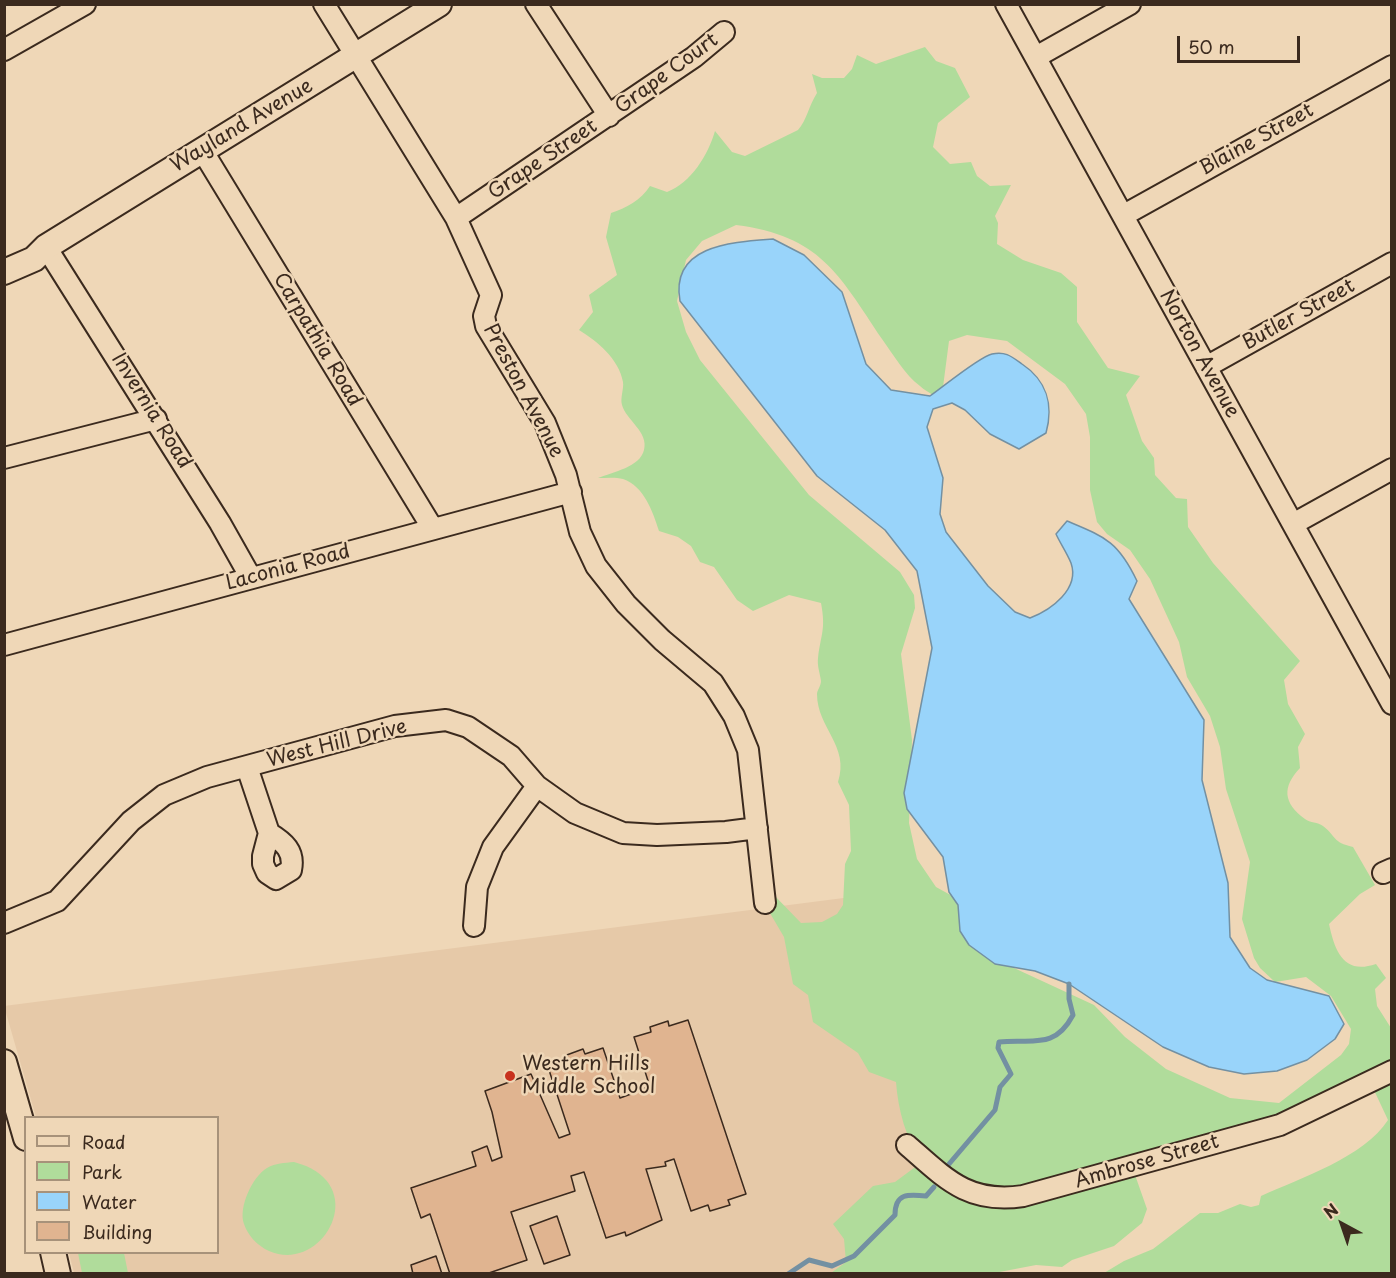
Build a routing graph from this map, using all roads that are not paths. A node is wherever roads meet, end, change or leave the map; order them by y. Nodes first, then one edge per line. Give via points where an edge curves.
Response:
1 (84, 4) edge
2 (324, 4) edge
3 (439, 4) edge
4 (536, 4) edge
5 (1006, 4) edge
6 (1130, 4) edge
7 (724, 32) dead end
8 (4, 50) edge
9 (356, 57) junction
10 (1036, 57) junction
11 (1392, 66) edge
12 (609, 116) junction
13 (202, 150) junction
14 (1124, 215) junction
15 (456, 218) junction
16 (46, 247) junction
17 (4, 260) edge
18 (1392, 263) edge
19 (4, 272) edge
20 (1206, 367) junction
21 (156, 419) junction
22 (4, 458) edge
23 (1392, 470) edge
24 (571, 492) junction
25 (1293, 524) junction
26 (433, 529) junction
27 (251, 578) junction
28 (4, 645) edge
29 (1389, 692) edge
30 (247, 767) junction
31 (537, 786) junction
32 (757, 828) junction
33 (269, 833) dead end
34 (765, 903) dead end
35 (4, 923) edge
36 (474, 926) dead end
37 (4, 1062) edge
38 (1392, 1071) edge
39 (24, 1131) edge
40 (907, 1145) dead end
41 (53, 1254) edge
42 (58, 1274) edge

1 - 8 street
2 - 9 street, Preston Avenue
3 - 9 main road, Wayland Avenue
4 - 12 street, Grape Street
5 - 10 street, Norton Avenue
6 - 10 street
7 - 12 street, Grape Court
9 - 13 main road, Wayland Avenue
9 - 15 street, Preston Avenue
10 - 14 street, Norton Avenue
11 - 14 street, Blaine Street
12 - 15 street, Grape Street
13 - 16 main road, Wayland Avenue
13 - 26 street, Carpathia Road
14 - 20 street, Norton Avenue
15 - 24 street, Preston Avenue via 491,295 484,316 486,326 545,423
16 - 17 main road, Wayland Avenue
16 - 19 main road, Wayland Avenue via 34,259
16 - 21 street, Invernia Road
18 - 20 street, Butler Street
20 - 25 street, Norton Avenue
21 - 22 street
21 - 27 street, Invernia Road
23 - 25 street
24 - 26 street, Laconia Road
24 - 32 street, Preston Avenue via 579,532 596,566 626,604 713,683 734,716 748,750
25 - 29 street, Norton Avenue
26 - 27 street, Laconia Road
27 - 28 street, Laconia Road
30 - 31 street, West Hill Drive via 395,726 446,720 468,727 511,756
30 - 33 street
30 - 35 street, West Hill Drive via 207,777 164,795 131,821 57,901
31 - 32 street, West Hill Drive via 575,813 623,833 669,835
31 - 36 street via 493,847 477,887
32 - 34 street, Preston Avenue
37 - 39 main road
38 - 40 street, Ambrose Street via 1280,1125 1005,1199 970,1194
41 - 42 main road

